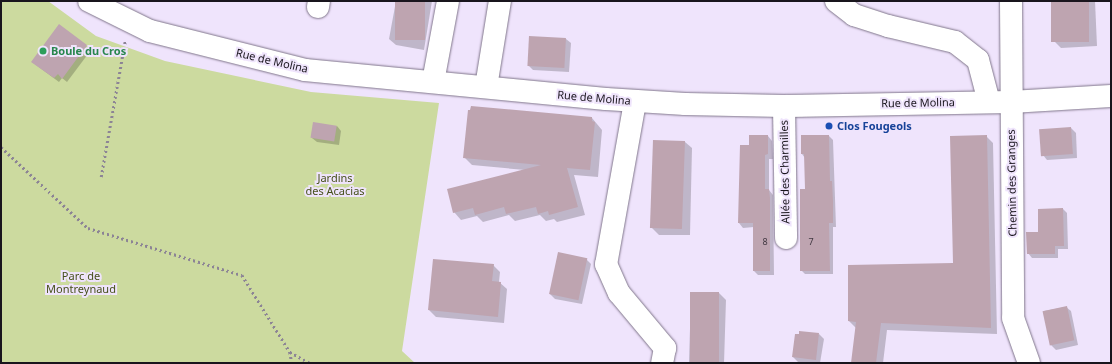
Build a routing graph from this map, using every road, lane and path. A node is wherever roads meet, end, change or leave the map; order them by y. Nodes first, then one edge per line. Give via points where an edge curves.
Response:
1 (89, 1) edge
2 (448, 1) edge
3 (500, 1) edge
4 (836, 1) edge
5 (1011, 1) edge
6 (129, 21) junction
7 (433, 82) junction
8 (486, 87) junction
9 (1111, 96) edge
10 (635, 102) junction
11 (989, 102) junction
12 (1011, 102) junction
13 (784, 106) junction
14 (1, 147) edge
15 (101, 177) dead end
16 (786, 238) dead end
17 (290, 352) junction
18 (292, 363) edge
19 (310, 363) edge
20 (662, 363) edge
21 (1029, 363) edge

1 - 6 street, Rue de Molina
2 - 7 street
3 - 8 street
4 - 11 street via 854,15 868,20 955,42 978,60
5 - 12 street, Chemin des Granges
6 - 7 street, Rue de Molina via 150,31 305,70
6 - 15 path
7 - 8 street, Rue de Molina
8 - 10 street, Rue de Molina
9 - 12 street, Rue de Molina
10 - 13 street, Rue de Molina
10 - 20 street via 606,264 619,293 665,348
11 - 12 street, Rue de Molina
11 - 13 street, Rue de Molina
12 - 21 street, Chemin des Granges via 1013,318
13 - 16 street, Allée des Charmilles
14 - 17 path via 88,228 242,275
17 - 18 path
17 - 19 path

